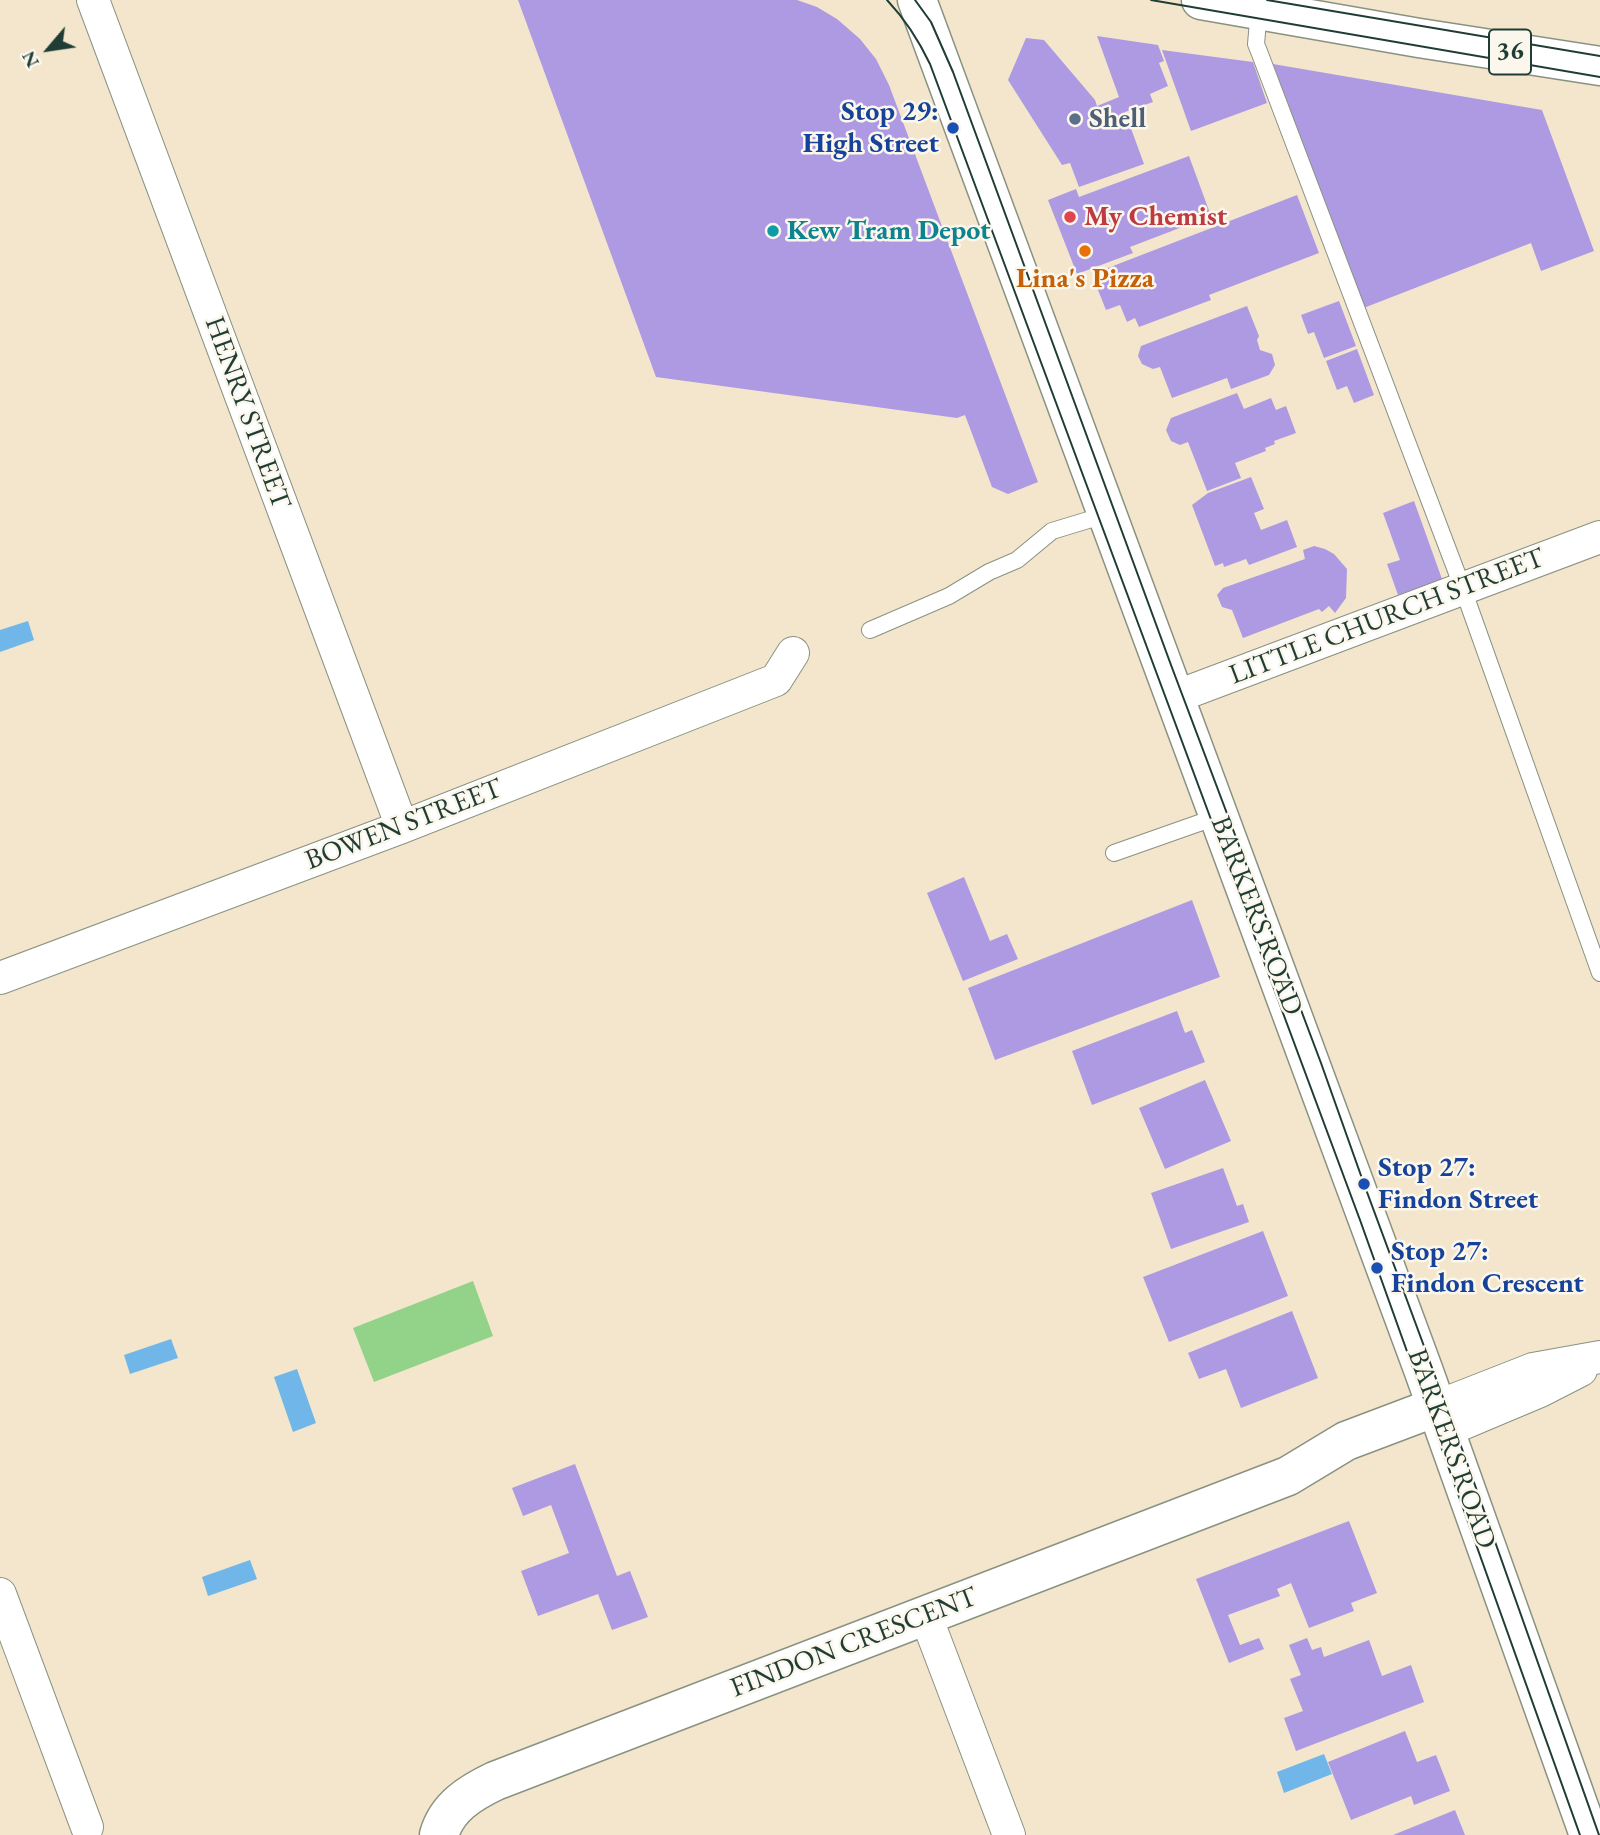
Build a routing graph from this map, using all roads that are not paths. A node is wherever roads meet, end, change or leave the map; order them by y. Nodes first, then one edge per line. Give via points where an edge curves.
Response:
1 (93, 0) edge
2 (917, 0) edge
3 (1202, 0) edge
4 (1259, 10) junction
5 (1600, 66) edge
6 (1108, 514) junction
7 (1600, 537) edge
8 (1463, 589) junction
9 (870, 630) dead end
10 (793, 653) dead end
11 (1175, 696) junction
12 (1219, 816) junction
13 (401, 827) junction
14 (1114, 853) dead end
15 (1600, 973) edge
16 (0, 978) edge
17 (1600, 1359) edge
18 (1441, 1419) junction
19 (0, 1594) edge
20 (925, 1614) junction
21 (87, 1828) dead end
22 (439, 1835) edge
23 (1009, 1835) edge
24 (1589, 1835) edge

1 - 13 street, HENRY STREET
2 - 6 main road, BARKERS ROAD
3 - 4 main road, 36
4 - 5 main road, 36
4 - 8 lane via 1256,44
6 - 9 lane via 1052,531 1017,560
6 - 11 main road, BARKERS ROAD
7 - 8 street, LITTLE CHURCH STREET
8 - 11 street, LITTLE CHURCH STREET
8 - 15 lane
10 - 13 street, BOWEN STREET via 776,680
11 - 12 main road, BARKERS ROAD
12 - 14 lane
12 - 18 main road, BARKERS ROAD
13 - 16 street, BOWEN STREET
17 - 18 street via 1541,1391
18 - 20 main road, FINDON CRESCENT via 1354,1464 1288,1476
18 - 24 main road, BARKERS ROAD
19 - 21 street
20 - 22 main road, FINDON CRESCENT via 486,1785 460,1801
20 - 23 street

